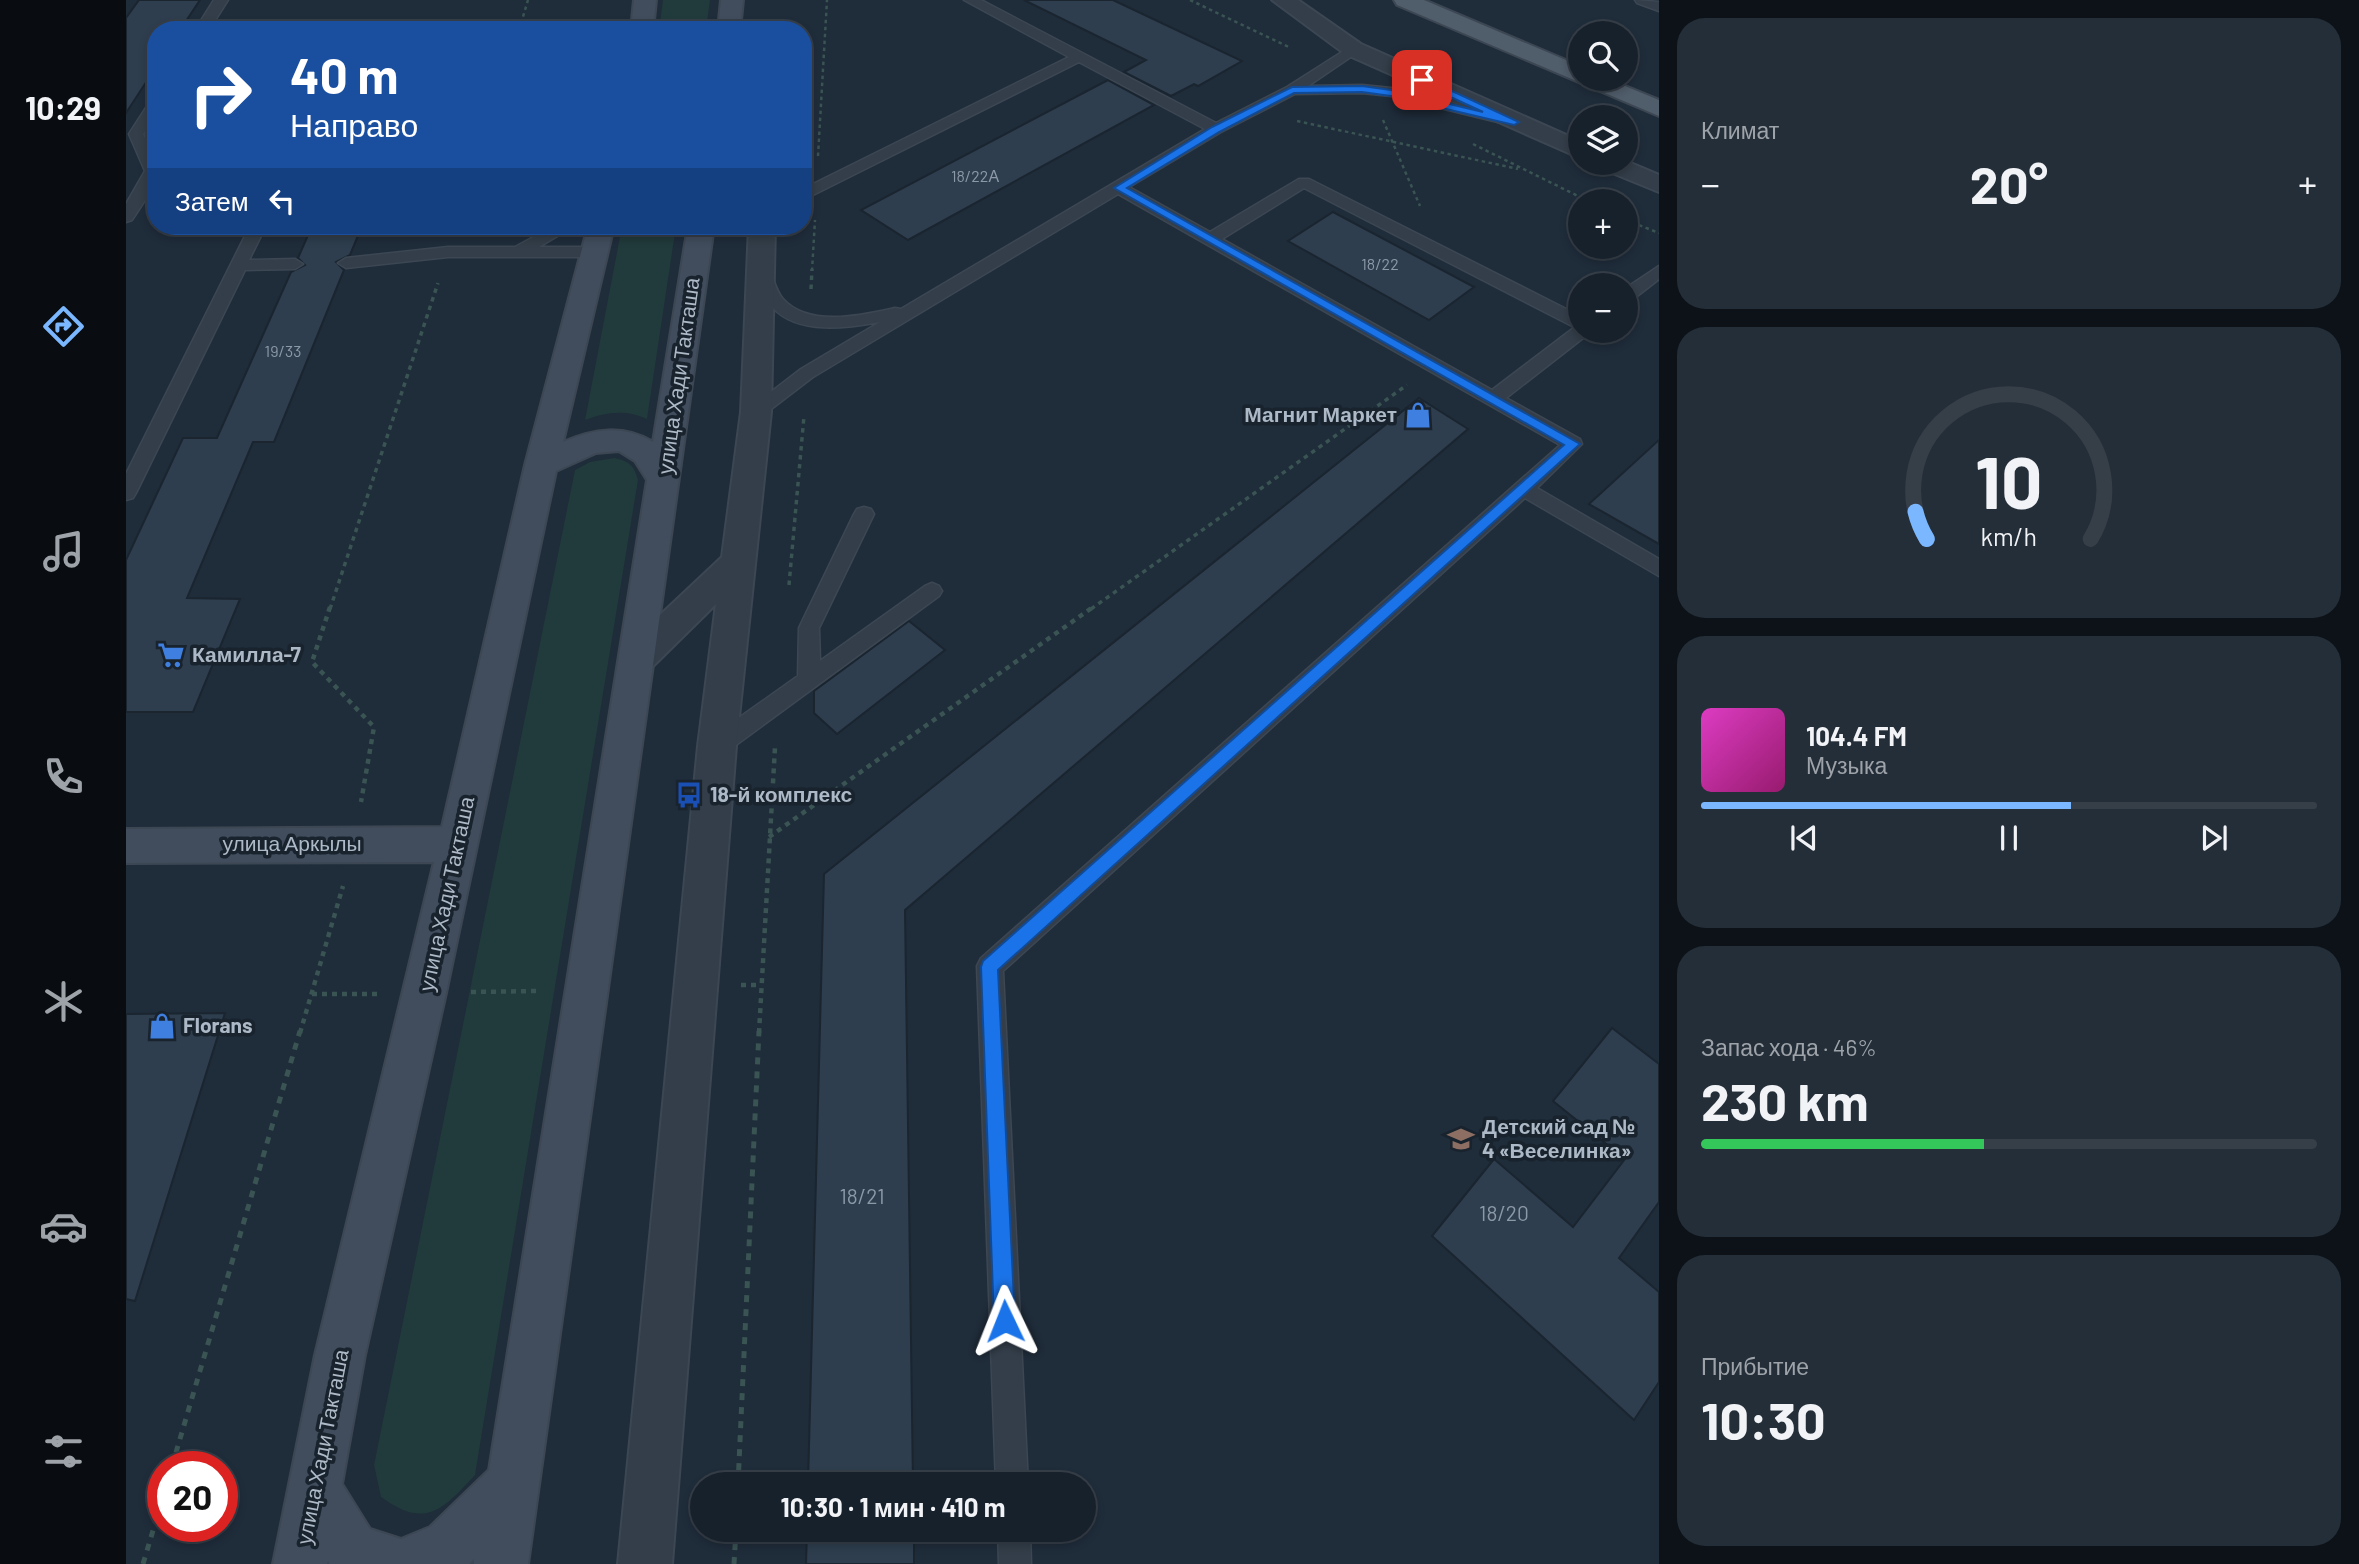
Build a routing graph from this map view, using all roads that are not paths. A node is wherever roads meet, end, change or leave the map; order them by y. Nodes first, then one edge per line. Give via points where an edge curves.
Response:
1 (221, 0) edge
2 (645, 0) edge
3 (732, 0) edge
4 (971, 0) edge
5 (1283, 0) edge
6 (1405, 0) edge
7 (1642, 0) edge
8 (1659, 7) edge
9 (208, 21) edge
10 (643, 21) edge
11 (730, 21) edge
12 (1353, 49) junction
13 (1079, 57) junction
14 (1568, 70) edge
15 (1292, 90) junction
16 (1616, 91) edge
17 (1659, 109) edge
18 (147, 117) edge
19 (1514, 122) junction
20 (1216, 129) junction
21 (1568, 145) edge
22 (147, 158) edge
23 (1638, 175) edge
24 (147, 181) edge
25 (1659, 184) edge
26 (1119, 188) junction
27 (812, 190) edge
28 (126, 218) edge
29 (253, 235) edge
30 (550, 235) edge
31 (700, 235) edge
32 (762, 235) edge
33 (598, 239) edge
34 (1210, 239) junction
35 (519, 252) junction
36 (346, 263) dead end
37 (295, 264) dead end
38 (238, 265) junction
39 (760, 266) junction
40 (1659, 271) edge
41 (1638, 287) edge
42 (925, 305) junction
43 (1568, 317) edge
44 (1568, 341) edge
45 (1493, 399) junction
46 (756, 412) junction
47 (541, 465) junction
48 (664, 482) junction
49 (1524, 489) junction
50 (126, 493) edge
51 (863, 514) dead end
52 (740, 560) junction
53 (1659, 568) edge
54 (932, 591) dead end
55 (638, 659) junction
56 (809, 681) junction
57 (717, 746) junction
58 (457, 844) junction
59 (126, 846) edge
60 (1011, 1472) edge
61 (514, 1482) junction
62 (316, 1491) junction
63 (1014, 1542) edge
64 (300, 1564) edge
65 (396, 1564) edge
66 (407, 1564) edge
67 (501, 1564) edge
68 (645, 1564) edge
69 (1015, 1564) edge

1 - 9 lane
2 - 10 main road
3 - 11 main road
4 - 13 lane
5 - 12 street
6 - 14 main road
7 - 8 lane
12 - 15 lane
12 - 19 street
13 - 20 lane
13 - 27 lane
15 - 19 lane via 1391,93
15 - 20 lane
16 - 17 main road
18 - 22 lane via 136,134
19 - 21 street
20 - 26 lane
23 - 25 street
24 - 28 lane
26 - 34 lane
26 - 42 lane
29 - 38 lane
30 - 35 lane
31 - 48 main road, улица Хади Такташа
32 - 39 street
33 - 35 lane
33 - 47 main road, улица Хади Такташа
34 - 43 lane via 1304,181
34 - 45 lane
35 - 36 lane via 448,252
37 - 38 lane
38 - 50 lane
39 - 42 lane via 776,302 809,319 867,320
39 - 46 street
40 - 41 lane
42 - 46 lane via 807,373
44 - 45 lane
45 - 49 lane via 1573,444
46 - 52 street
47 - 48 main road via 581,445 615,438 643,449
47 - 58 main road, улица Хади Такташа
48 - 55 main road, улица Хади Такташа
49 - 53 lane
49 - 60 lane via 989,967
51 - 56 lane via 809,628
52 - 55 street
52 - 57 street
54 - 56 lane
55 - 61 main road, улица Хади Такташа
56 - 57 lane
57 - 68 street
58 - 59 main road, улица Аркылы
58 - 62 main road, улица Хади Такташа via 340,1355
61 - 66 main road via 449,1546
61 - 67 main road, улица Хади Такташа
62 - 64 main road, улица Хади Такташа
62 - 65 main road via 353,1552
63 - 69 lane

